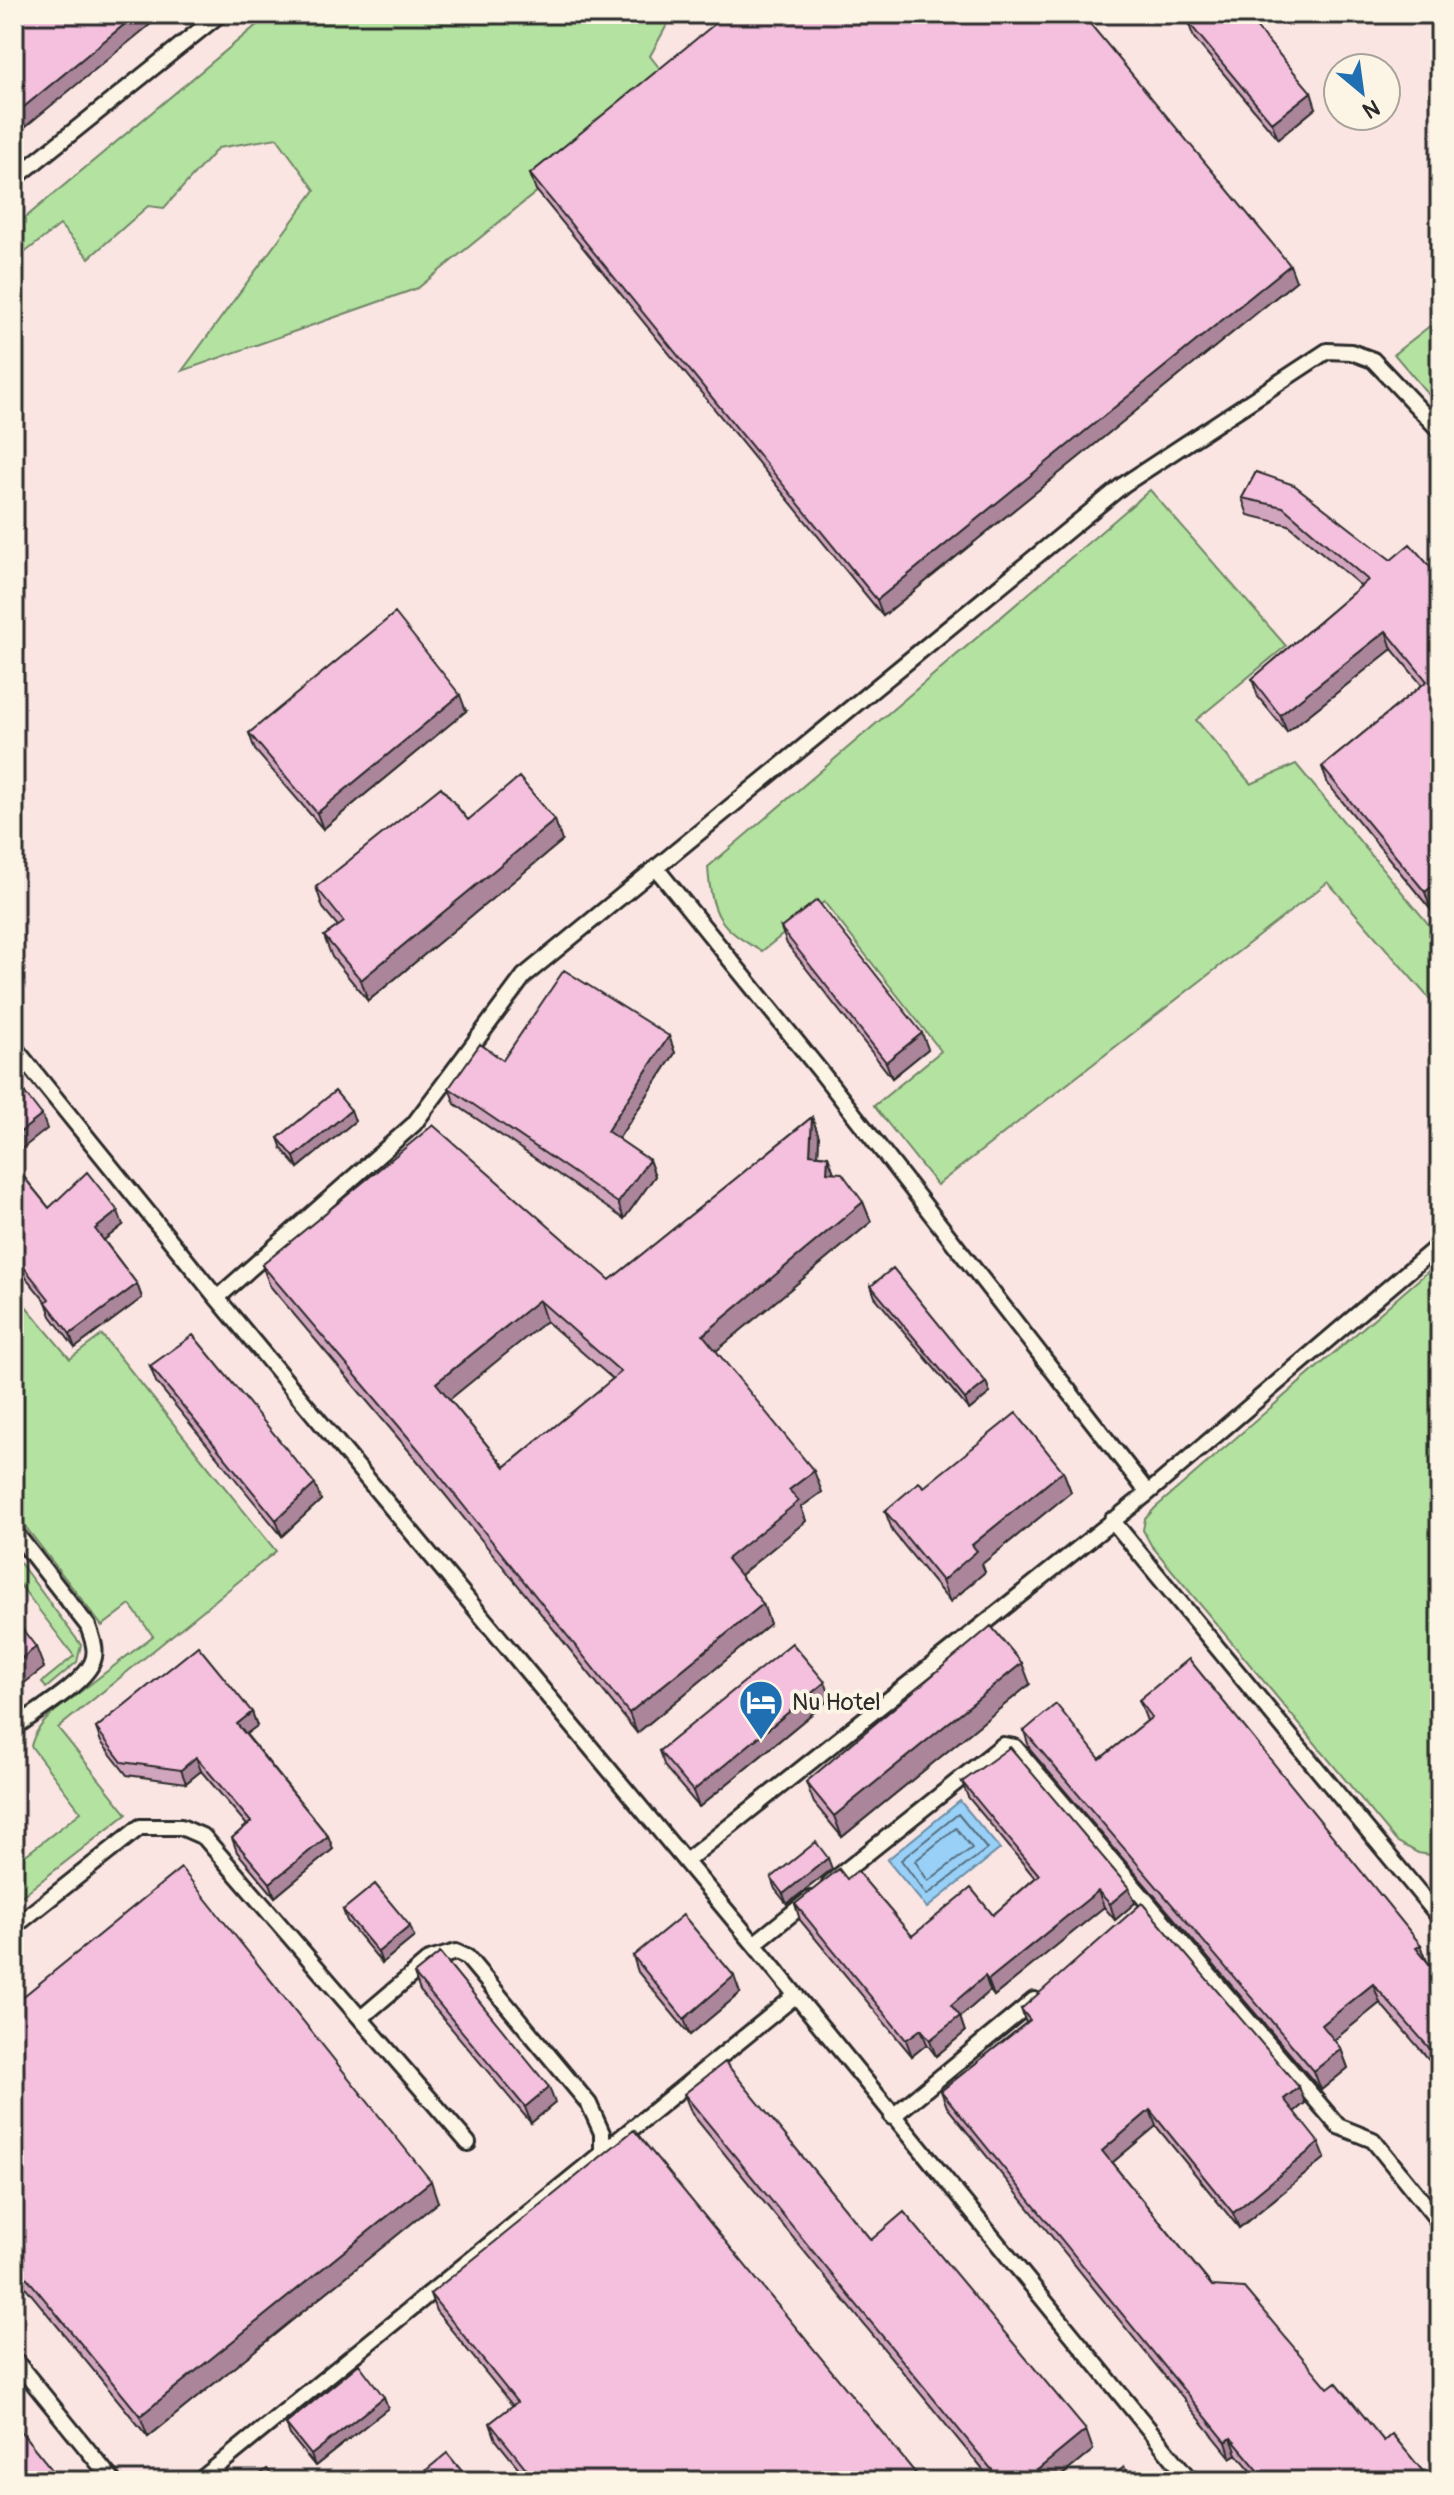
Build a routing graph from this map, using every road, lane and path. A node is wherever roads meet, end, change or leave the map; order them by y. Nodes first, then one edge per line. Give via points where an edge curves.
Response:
1 (220, 14) edge
2 (14, 179) edge
3 (1440, 431) edge
4 (656, 868) junction
5 (14, 1047) edge
6 (1440, 1244) edge
7 (217, 1298) junction
8 (1148, 1493) junction
9 (1112, 1520) junction
10 (14, 1531) edge
11 (14, 1728) edge
12 (686, 1861) junction
13 (1150, 1904) junction
14 (1138, 1914) edge
15 (1440, 1918) edge
16 (14, 1927) edge
17 (754, 1944) junction
18 (1052, 1985) edge
19 (795, 1996) junction
20 (361, 2018) junction
21 (892, 2117) junction
22 (468, 2143) dead end
23 (602, 2154) junction
24 (1440, 2223) edge
25 (14, 2359) edge
26 (113, 2481) edge
27 (199, 2481) edge
28 (1191, 2481) edge

1 - 2 lane
3 - 4 lane via 1373,360 1327,351 1123,485
4 - 7 lane via 524,976 414,1124
4 - 8 lane
5 - 7 lane
6 - 8 lane
7 - 12 lane
8 - 9 lane
9 - 12 lane
9 - 15 lane
10 - 11 lane via 88,1626 95,1645 93,1662 83,1675
12 - 17 lane
13 - 14 lane
13 - 17 lane via 1026,1756 1003,1745
13 - 24 lane via 1338,2126 1373,2140
16 - 20 lane via 140,1827 181,1827 204,1837
17 - 19 lane
18 - 21 lane
19 - 21 lane
19 - 23 lane
20 - 22 lane
20 - 23 lane via 429,1960 456,1952 467,1957 589,2104 602,2133
21 - 28 lane
23 - 27 lane
25 - 26 lane

